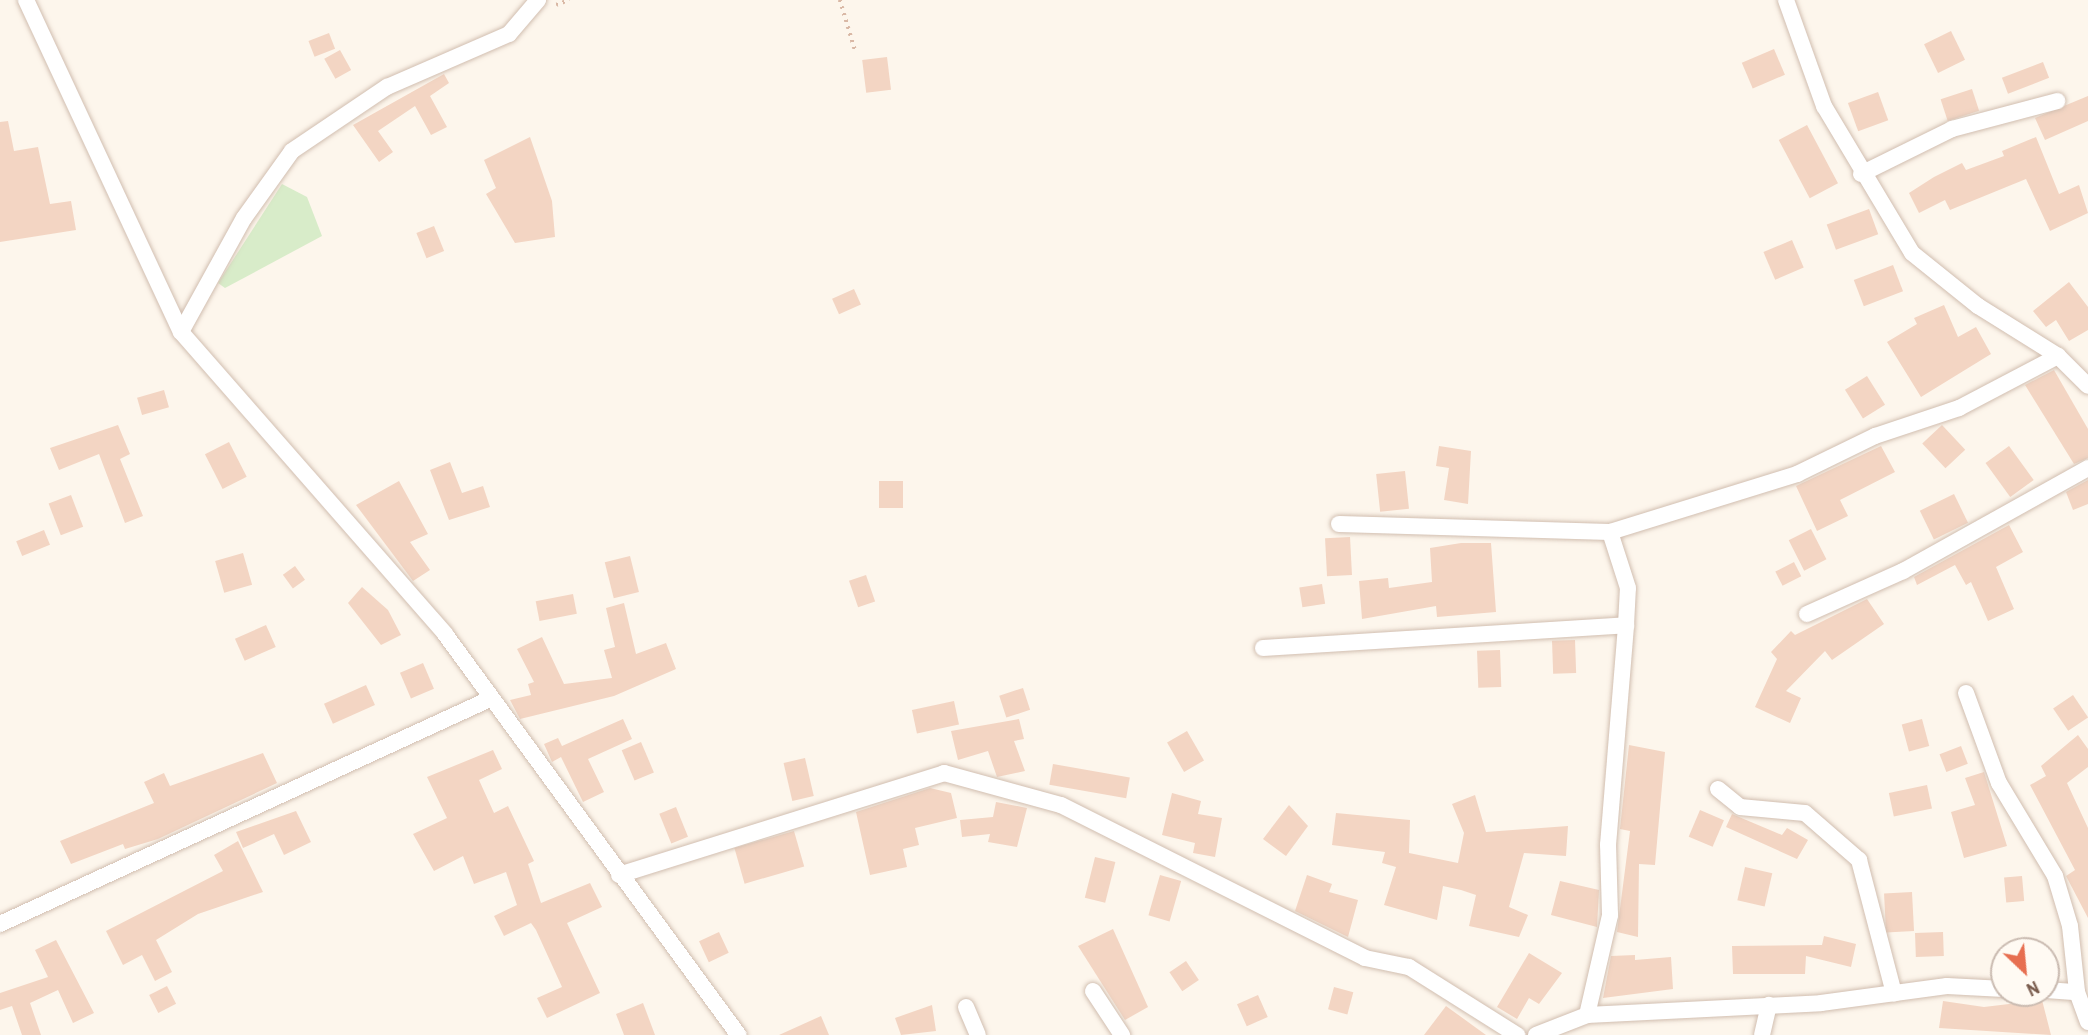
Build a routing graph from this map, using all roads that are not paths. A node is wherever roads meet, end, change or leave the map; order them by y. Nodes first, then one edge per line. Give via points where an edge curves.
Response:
1 (26, 0) edge
2 (538, 0) edge
3 (1786, 0) edge
4 (2057, 101) dead end
5 (1861, 174) junction
6 (181, 332) junction
7 (2058, 356) junction
8 (2088, 386) edge
9 (2088, 468) edge
10 (1339, 524) dead end
11 (1610, 532) junction
12 (1807, 614) dead end
13 (1626, 625) junction
14 (1263, 648) dead end
15 (1966, 693) dead end
16 (492, 698) junction
17 (1718, 789) dead end
18 (619, 875) junction
19 (0, 923) edge
20 (1990, 990) edge
21 (1093, 991) dead end
22 (2060, 991) edge
23 (2077, 992) junction
24 (1894, 993) junction
25 (1769, 1005) junction
26 (966, 1007) dead end
27 (1587, 1015) junction
28 (2088, 1022) edge
29 (739, 1035) edge
30 (978, 1035) edge
31 (1122, 1035) edge
32 (1517, 1035) edge
33 (1536, 1035) edge
34 (1762, 1035) edge

1 - 6 street
2 - 6 street via 509,34 387,87 292,151 244,218
3 - 5 street via 1824,106
4 - 5 street via 1952,129
5 - 7 street via 1912,253 1978,306
6 - 16 street via 445,634
7 - 8 street
7 - 11 street via 1959,408 1874,436 1797,474
9 - 12 street via 1903,571
10 - 11 street
11 - 13 street via 1628,588
13 - 14 street
13 - 27 street via 1608,845 1611,915
15 - 23 street via 1999,783 2055,876 2070,926
16 - 18 street
16 - 19 street
17 - 24 street via 1740,807 1805,813 1859,860
18 - 29 street
18 - 32 street via 944,773 1061,805 1366,958 1409,967
20 - 24 street
21 - 31 street
22 - 23 street
23 - 28 street
24 - 25 street
25 - 27 street
25 - 34 street
26 - 30 street
27 - 33 street

